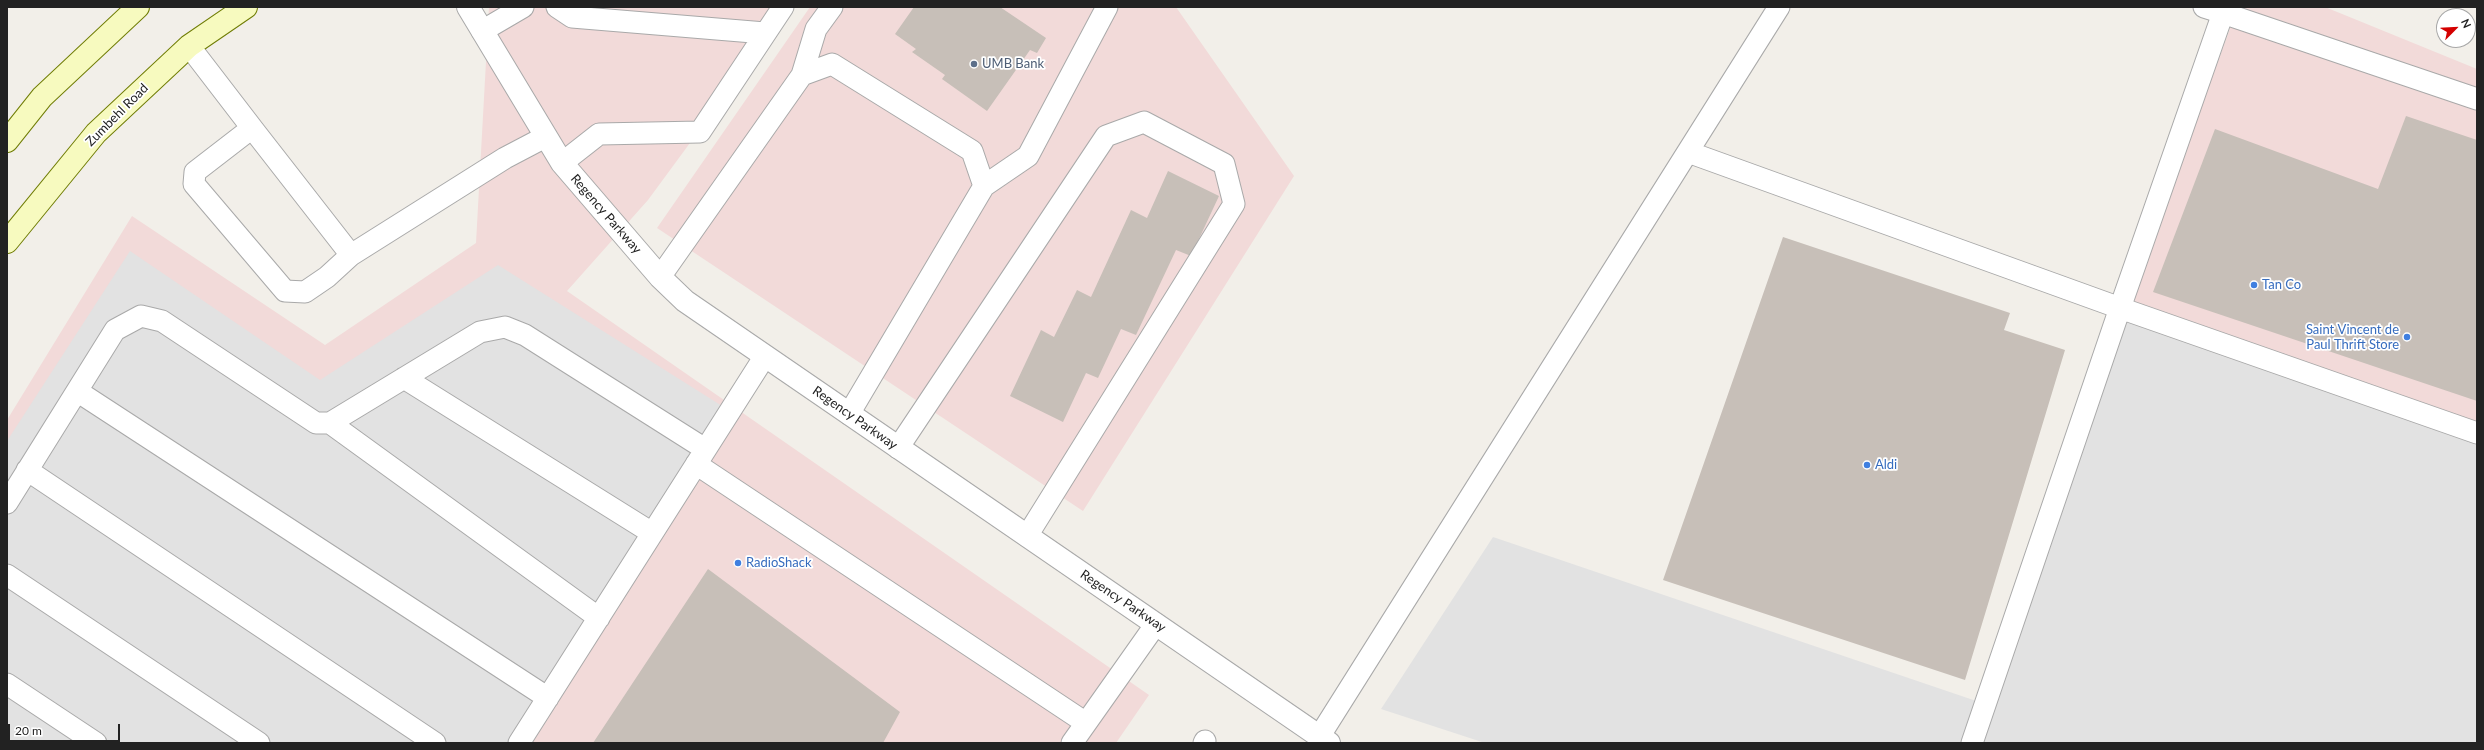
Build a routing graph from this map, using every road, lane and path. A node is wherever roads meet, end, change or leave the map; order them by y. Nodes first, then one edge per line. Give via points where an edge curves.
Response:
1 (138, 7) edge
2 (246, 7) edge
3 (468, 7) edge
4 (523, 7) edge
5 (557, 7) edge
6 (782, 7) edge
7 (832, 7) edge
8 (1107, 7) edge
9 (1779, 7) edge
10 (2213, 10) edge
11 (482, 31) junction
12 (765, 33) junction
13 (189, 46) junction
14 (802, 75) junction
15 (2477, 99) edge
16 (252, 128) junction
17 (545, 137) junction
18 (7, 141) edge
19 (1688, 152) junction
20 (562, 163) junction
21 (984, 186) junction
22 (7, 242) edge
23 (351, 255) junction
24 (660, 277) junction
25 (2120, 308) junction
26 (765, 356) junction
27 (404, 378) junction
28 (77, 392) junction
29 (850, 414) junction
30 (330, 423) junction
31 (2477, 433) edge
32 (898, 448) junction
33 (701, 456) junction
34 (28, 470) junction
35 (7, 502) edge
36 (652, 533) junction
37 (1027, 536) junction
38 (7, 575) edge
39 (599, 618) junction
40 (1156, 624) junction
41 (7, 684) edge
42 (548, 698) junction
43 (1086, 723) junction
44 (1324, 740) edge
45 (96, 743) edge
46 (259, 743) edge
47 (435, 743) edge
48 (519, 743) edge
49 (1072, 743) edge
50 (1972, 743) edge

1 - 18 main road via 42,97
2 - 13 main road, Zumbehl Road
3 - 11 street, Regency Parkway
4 - 11 lane
5 - 12 lane via 572,16
6 - 12 lane
7 - 14 lane via 816,30
8 - 21 lane via 1028,156
9 - 19 lane
10 - 15 lane
10 - 25 lane
11 - 17 street, Regency Parkway
12 - 20 lane via 700,132 599,134
13 - 16 lane
13 - 22 main road, Zumbehl Road via 96,133
14 - 21 lane via 832,64 972,151
14 - 24 lane
16 - 23 lane
16 - 23 lane via 194,172 194,184 284,291 305,292 327,277
17 - 20 street, Regency Parkway
17 - 23 lane via 505,158
19 - 25 lane
19 - 44 lane
20 - 24 street, Regency Parkway
21 - 29 lane
24 - 26 street, Regency Parkway via 685,301
25 - 31 lane
25 - 50 lane
26 - 29 street, Regency Parkway
26 - 33 lane
27 - 30 lane
27 - 33 lane via 480,332 505,327 525,335
27 - 36 lane
28 - 30 lane via 115,330 141,316 162,321 316,423
28 - 34 lane
28 - 42 lane
29 - 32 street, Regency Parkway
30 - 39 lane
32 - 37 street, Regency Parkway
32 - 37 lane via 1106,136 1144,122 1224,164 1234,204
33 - 36 lane
33 - 43 lane
34 - 35 lane
34 - 47 lane
36 - 39 lane
37 - 40 street, Regency Parkway
38 - 46 lane
39 - 42 lane
40 - 43 lane
40 - 44 street, Regency Parkway
41 - 45 lane
42 - 48 lane
43 - 49 lane

